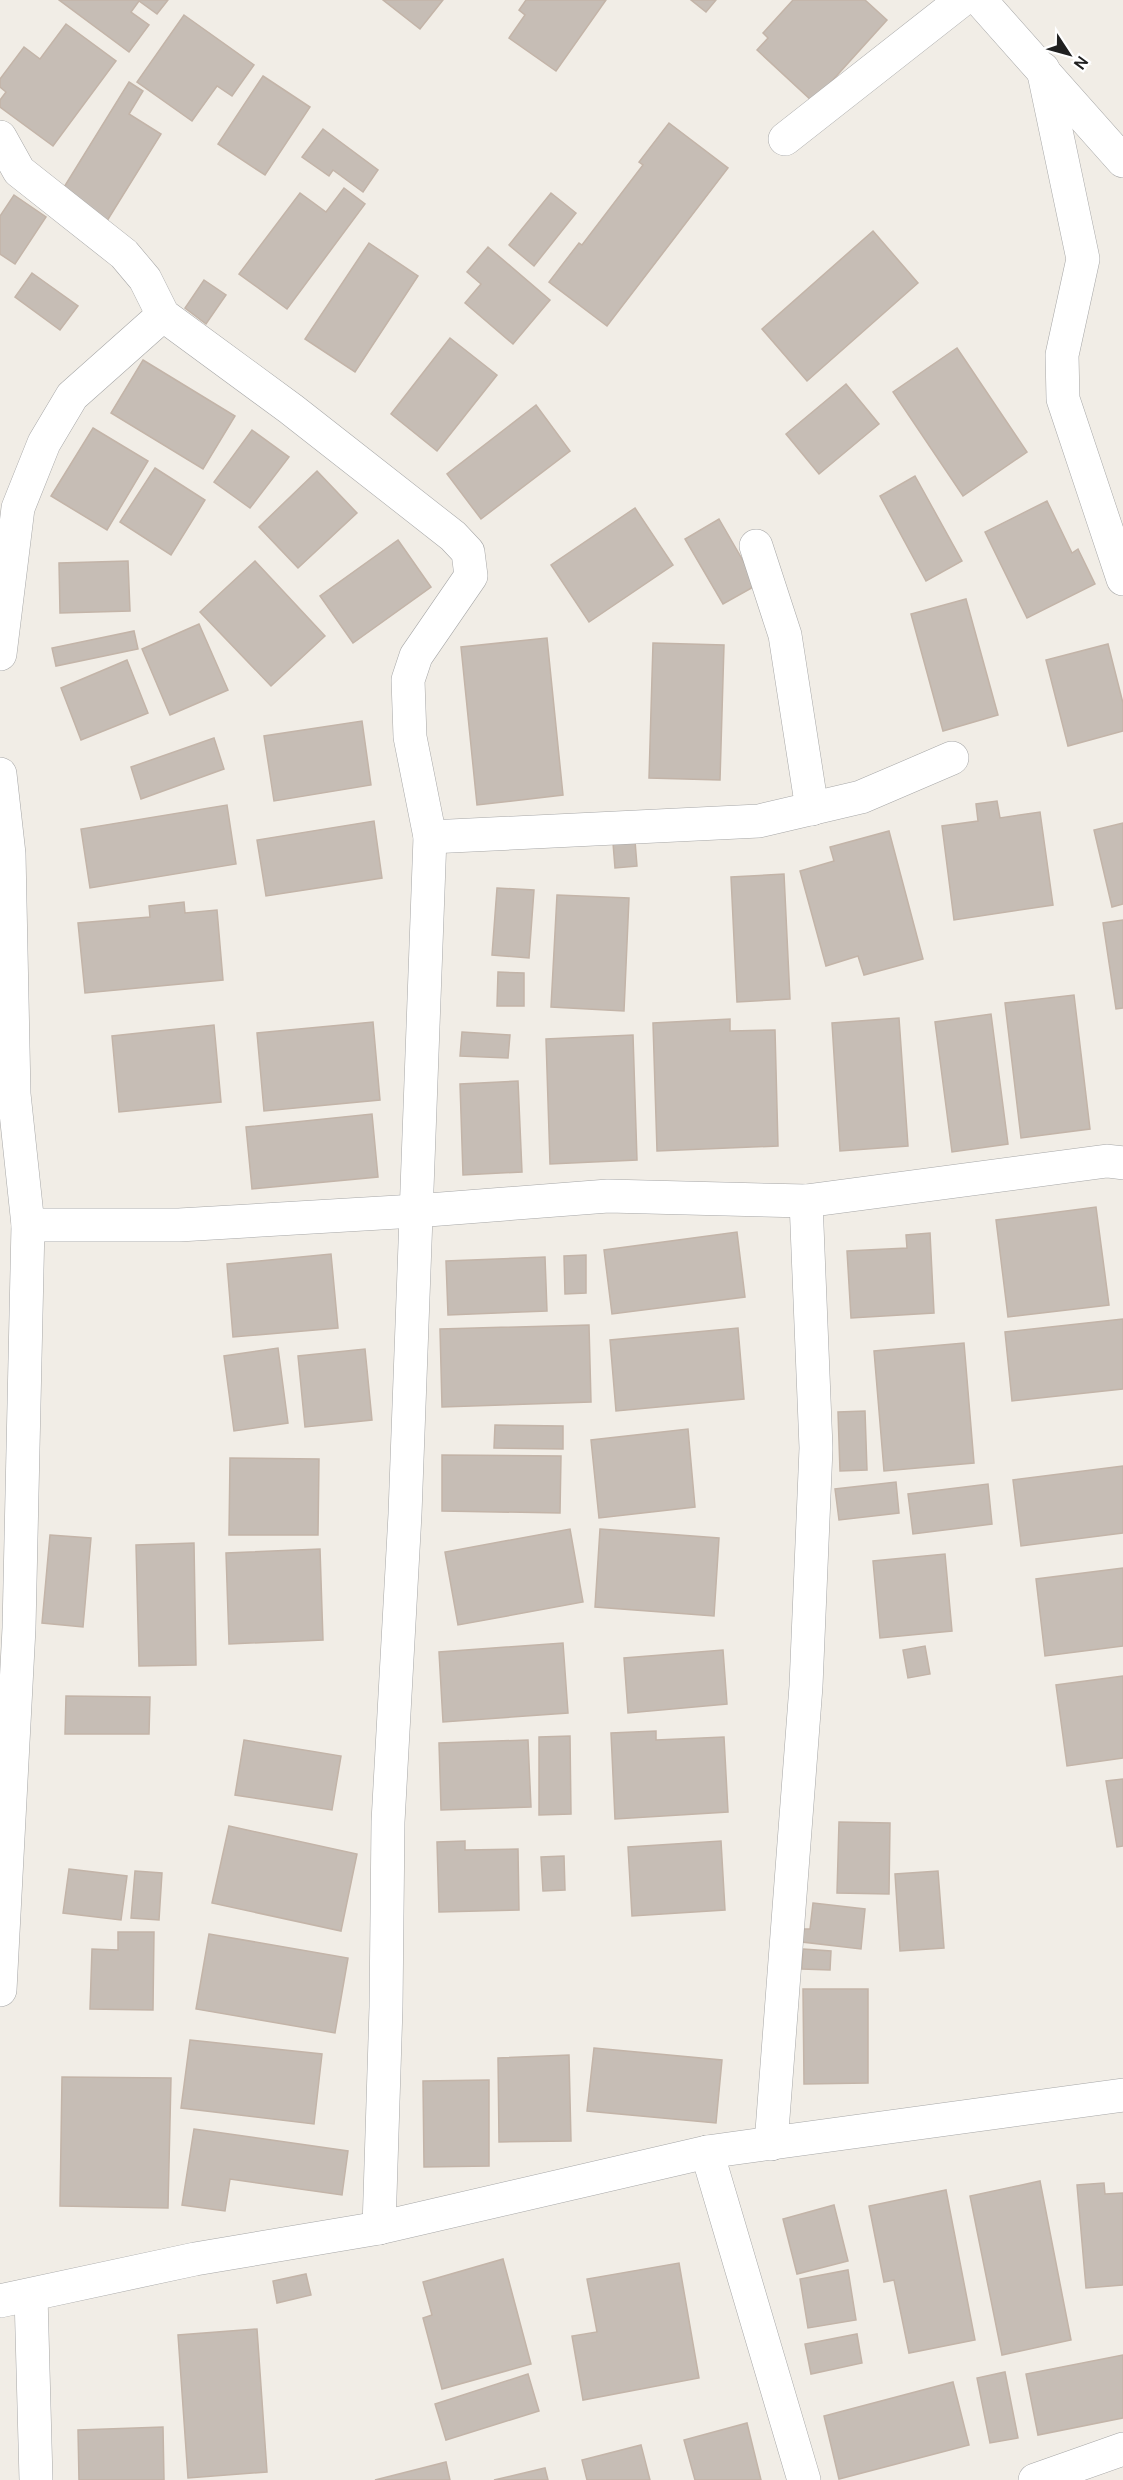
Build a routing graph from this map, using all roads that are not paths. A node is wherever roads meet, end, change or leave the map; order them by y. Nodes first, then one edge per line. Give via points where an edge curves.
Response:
1 (962, 0) edge
2 (980, 0) edge
3 (1042, 69) junction
4 (0, 137) edge
5 (786, 139) dead end
6 (1123, 160) edge
7 (10, 179) edge
8 (163, 315) junction
9 (756, 546) dead end
10 (1123, 579) edge
11 (0, 654) edge
12 (952, 758) dead end
13 (0, 774) edge
14 (812, 809) junction
15 (430, 837) junction
16 (1123, 1163) edge
17 (806, 1201) junction
18 (415, 1211) junction
19 (28, 1225) junction
20 (0, 1990) edge
21 (1123, 2095) edge
22 (771, 2144) junction
23 (707, 2152) junction
24 (379, 2228) junction
25 (16, 2298) edge
26 (1123, 2449) edge
27 (36, 2480) edge
28 (804, 2480) edge
29 (1035, 2480) edge

1 - 5 street
2 - 3 street
3 - 6 street
3 - 10 street via 1083,259 1062,355 1064,399
4 - 7 street
7 - 8 street via 124,254 145,279
8 - 11 street via 72,396 44,443 18,508
8 - 15 street via 291,409 453,536 468,552 471,576 416,656 408,680 410,737
9 - 14 street via 785,635
12 - 14 street via 861,797
13 - 19 street via 9,854 14,1094
14 - 15 street via 759,821
15 - 18 street
16 - 17 street via 1107,1161
17 - 18 street via 608,1196
17 - 22 street via 816,1448 806,1686
18 - 19 street via 179,1225
18 - 24 street via 405,1514 388,1822
19 - 20 street via 19,1628
21 - 22 street
22 - 23 street
23 - 24 street
23 - 28 street
24 - 25 street via 195,2259
25 - 27 street
26 - 29 street

